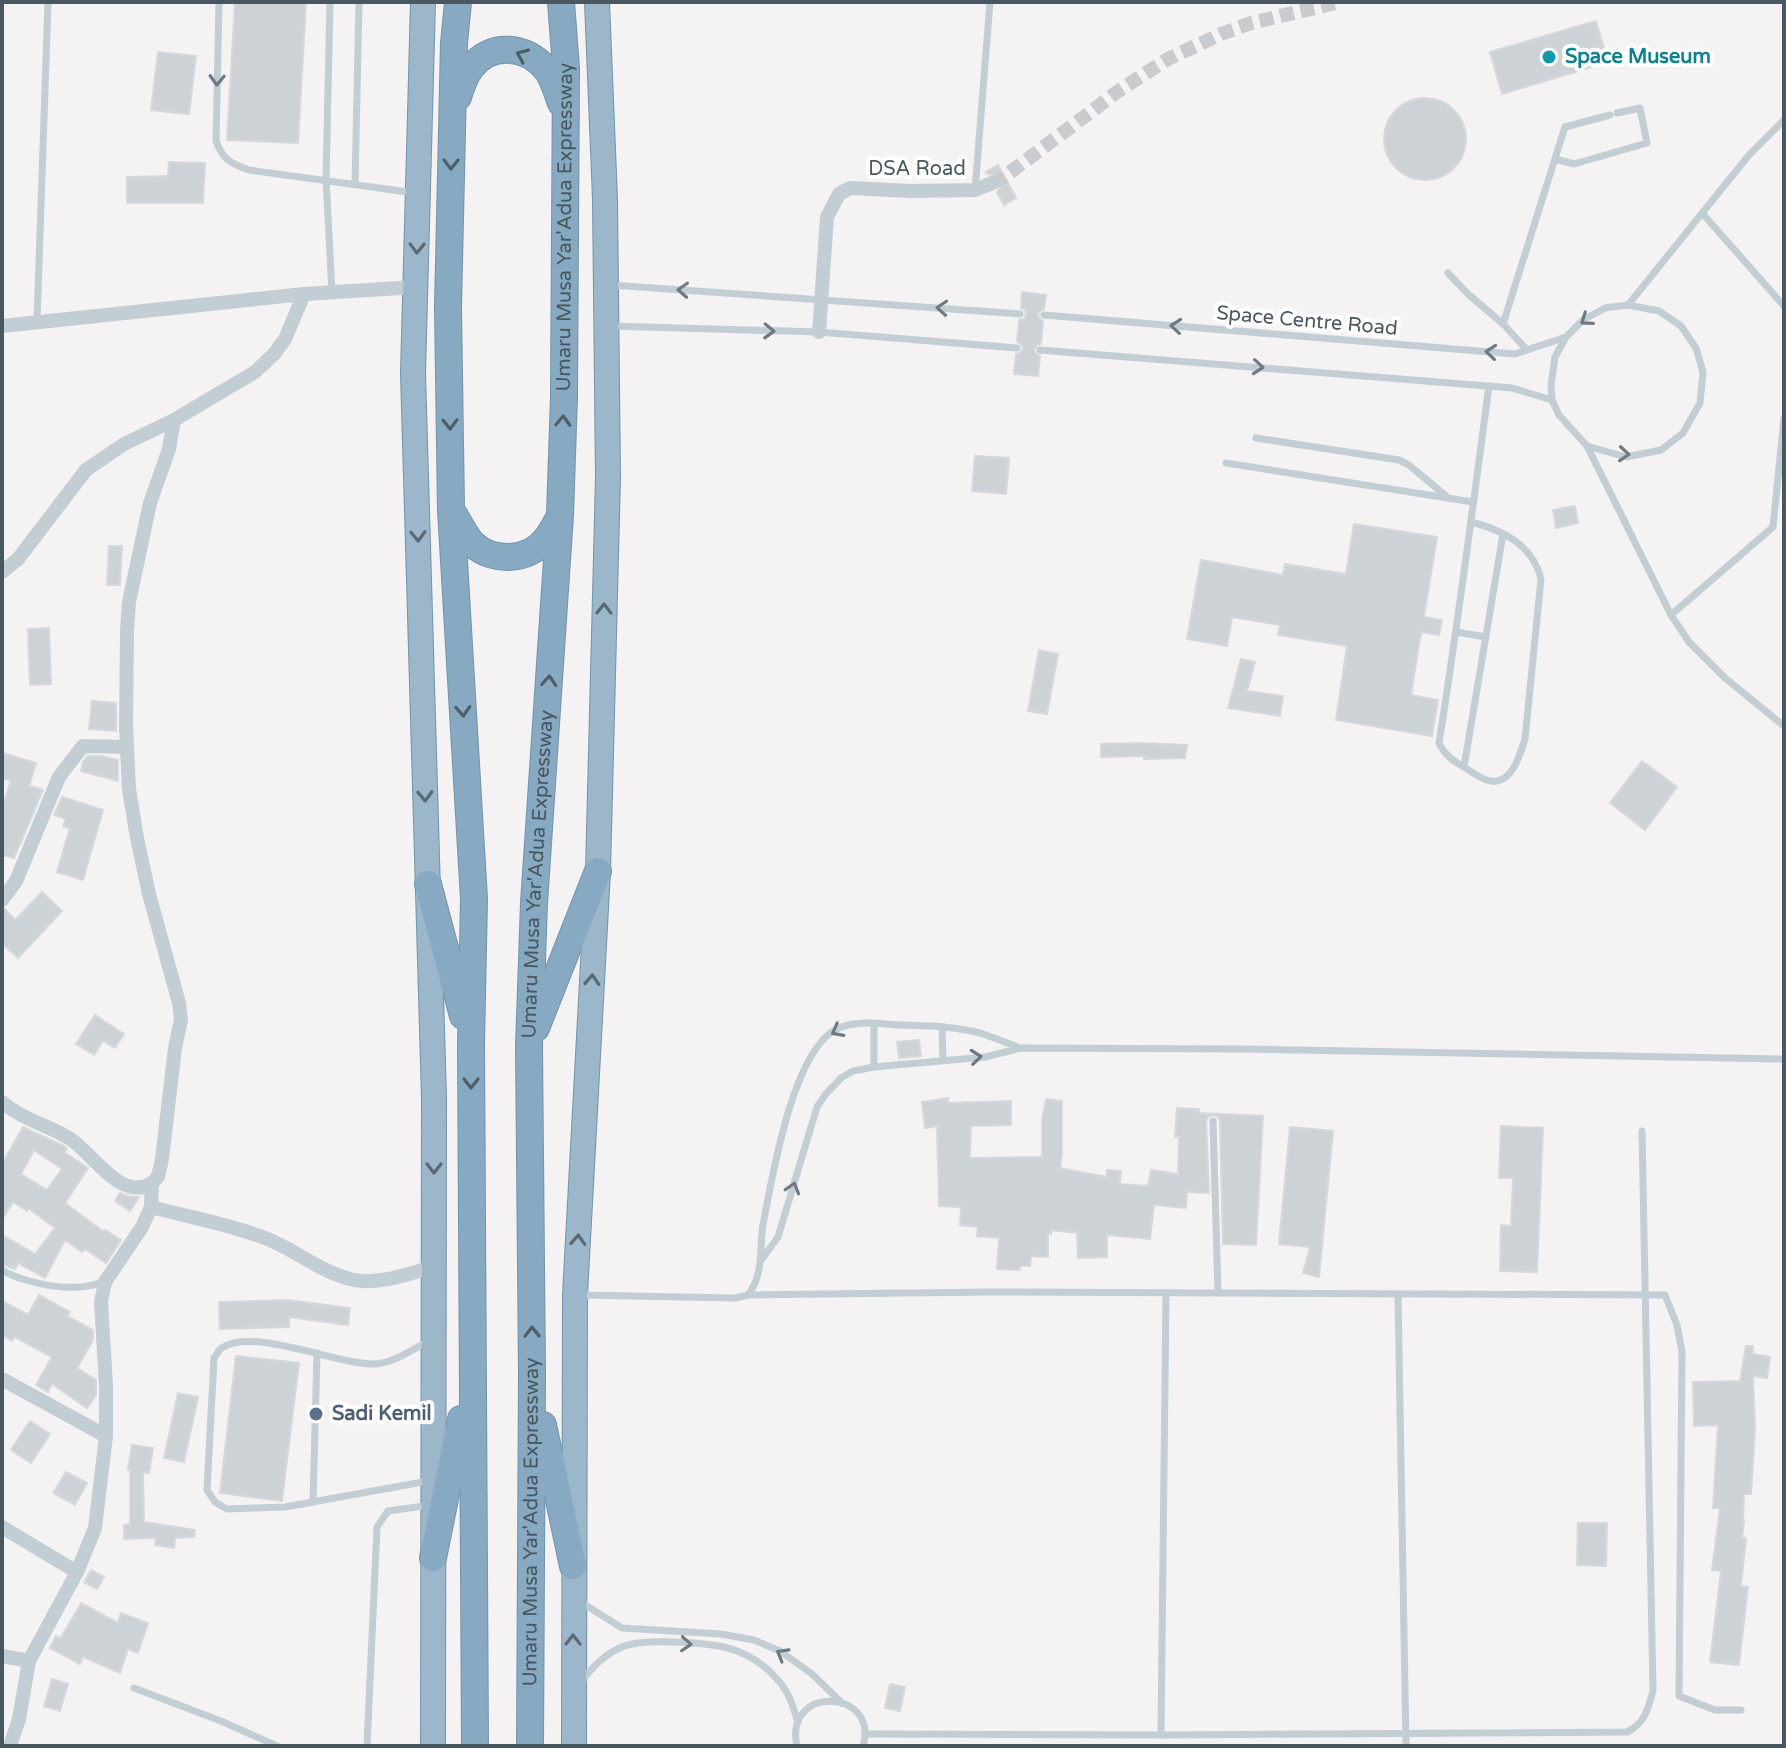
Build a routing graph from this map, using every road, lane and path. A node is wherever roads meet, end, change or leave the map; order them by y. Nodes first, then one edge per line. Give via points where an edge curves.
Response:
1 (48, 2) edge
2 (219, 2) edge
3 (330, 2) edge
4 (359, 2) edge
5 (423, 2) edge
6 (458, 2) edge
7 (561, 2) edge
8 (597, 2) edge
9 (990, 2) edge
10 (566, 114) junction
11 (452, 116) junction
12 (1784, 120) edge
13 (1555, 159) junction
14 (326, 179) junction
15 (992, 183) tunnel mouth
16 (355, 184) junction
17 (975, 190) junction
18 (418, 193) junction
19 (1702, 213) junction
20 (1448, 273) dead end
21 (607, 285) junction
22 (416, 287) junction
23 (332, 292) junction
24 (304, 294) junction
25 (822, 299) junction
26 (1628, 305) junction
27 (1784, 306) edge
28 (1020, 314) dead end
29 (1044, 315) dead end
30 (37, 321) junction
31 (1503, 324) junction
32 (2, 326) edge
33 (607, 326) junction
34 (819, 332) junction
35 (1566, 337) junction
36 (1017, 348) dead end
37 (1040, 350) dead end
38 (1527, 350) junction
39 (1489, 386) junction
40 (1552, 400) junction
41 (1784, 418) edge
42 (174, 420) junction
43 (1256, 438) dead end
44 (1587, 446) junction
45 (1226, 463) dead end
46 (1447, 497) junction
47 (1473, 502) junction
48 (451, 510) junction
49 (560, 515) junction
50 (1471, 522) junction
51 (1503, 534) junction
52 (2, 572) edge
53 (1671, 615) junction
54 (1456, 632) junction
55 (1486, 637) junction
56 (1784, 726) edge
57 (127, 747) junction
58 (1464, 767) junction
59 (598, 871) junction
60 (428, 884) junction
61 (2, 900) edge
62 (874, 1024) junction
63 (942, 1027) junction
64 (471, 1044) junction
65 (529, 1046) junction
66 (1022, 1048) junction
67 (1784, 1059) edge
68 (943, 1060) junction
69 (874, 1067) junction
70 (2, 1102) edge
71 (1213, 1121) dead end
72 (1642, 1131) dead end
73 (152, 1183) junction
74 (151, 1207) junction
75 (762, 1259) junction
76 (434, 1267) junction
77 (2, 1270) edge
78 (105, 1282) junction
79 (1166, 1293) junction
80 (1218, 1293) junction
81 (1398, 1294) junction
82 (575, 1295) junction
83 (748, 1295) junction
84 (1645, 1296) junction
85 (434, 1338) junction
86 (317, 1353) junction
87 (473, 1365) junction
88 (532, 1375) junction
89 (2, 1379) edge
90 (106, 1436) junction
91 (433, 1493) junction
92 (313, 1502) junction
93 (2, 1527) edge
94 (433, 1558) junction
95 (573, 1566) junction
96 (77, 1572) junction
97 (573, 1593) junction
98 (2, 1656) edge
99 (29, 1661) junction
100 (134, 1688) dead end
101 (573, 1695) junction
102 (842, 1703) junction
103 (1741, 1710) dead end
104 (798, 1722) junction
105 (1405, 1733) junction
106 (865, 1734) junction
107 (948, 1735) junction
108 (966, 1735) junction
109 (1161, 1735) junction
110 (1183, 1735) junction
111 (10, 1746) edge
112 (277, 1746) edge
113 (367, 1746) edge
114 (433, 1746) edge
115 (475, 1746) edge
116 (530, 1746) edge
117 (574, 1746) edge
118 (797, 1746) edge
119 (863, 1746) edge
120 (948, 1746) edge
121 (966, 1746) edge
122 (1183, 1746) edge
123 (1406, 1746) edge

1 - 30 lane
2 -> 14 lane via 216,141 221,155 249,170
3 - 14 lane
4 - 16 lane
5 - 18 highway
6 - 11 highway
7 - 10 highway, Umaru Musa Yar'Adua Expressway
8 - 21 highway, Umaru Musa Yar'Adua Expressway
9 - 17 lane
10 -> 11 highway via 547,70 525,53 508,49 494,50 472,66
49 -> 10 highway, Umaru Musa Yar'Adua Expressway
11 -> 48 highway
12 - 19 lane
13 - 13 lane via 1565,127 1640,108 1647,143 1574,164
13 - 31 lane
14 - 16 lane
14 - 23 lane
15 - 17 street, DSA Road
16 - 18 lane
17 - 25 street, DSA Road via 850,188 839,194 827,217
18 -> 22 highway
19 - 26 lane
19 - 27 lane
20 - 31 lane
25 -> 21 lane
21 - 33 highway, Umaru Musa Yar'Adua Expressway
22 - 23 street
22 -> 60 highway via 413,373
23 - 24 street
24 - 30 street
24 - 42 street via 274,354 255,372
28 -> 25 lane
25 - 34 street, DSA Road
26 -> 35 lane via 1605,308
44 -> 26 lane via 1626,457 1661,450 1683,433 1700,403 1703,372 1696,348 1681,326 1659,311
38 -> 29 lane, Space Centre Road via 1515,354
30 - 32 street
31 - 38 lane
33 -> 34 lane
59 -> 33 highway, Umaru Musa Yar'Adua Expressway
34 - 36 lane
35 - 38 lane, Space Centre Road
35 - 40 lane via 1555,357
37 -> 39 lane
39 - 40 lane
39 - 47 lane
40 - 44 lane
41 - 53 lane via 1773,527
42 - 52 street via 86,470 18,559
42 - 57 street via 129,602
43 - 46 lane via 1399,460
44 - 53 lane
45 - 46 lane
46 - 47 lane
47 - 50 lane
48 - 49 highway via 473,544 492,556 512,558 545,542
48 -> 64 highway via 474,899
65 -> 49 highway, Umaru Musa Yar'Adua Expressway
50 - 51 lane
50 - 54 lane
51 - 55 lane
51 - 58 lane via 1534,559 1541,579 1525,739 1519,759 1502,779 1486,780
53 - 56 lane via 1725,678
54 - 55 lane
54 - 58 lane via 1439,743
55 - 58 lane
57 - 61 street via 83,746 69,761 16,881
57 - 73 street via 137,838 181,1020 162,1159
59 - 65 highway
82 -> 59 highway, Umaru Musa Yar'Adua Expressway
60 - 64 highway
60 -> 76 highway
62 - 63 lane
62 - 69 lane
62 -> 75 lane via 833,1030 807,1062 772,1179 761,1234
63 - 66 lane
63 - 68 lane
64 -> 87 highway
88 -> 65 highway, Umaru Musa Yar'Adua Expressway
66 - 67 lane
68 -> 66 lane
68 - 69 lane
75 -> 69 lane via 778,1237 817,1107 841,1078
70 - 73 street via 68,1137 118,1182 136,1188
71 - 80 lane
72 - 84 lane
73 - 74 street
74 - 76 street via 267,1238 359,1281
74 - 78 street
75 - 83 lane
76 - 85 highway
77 - 78 lane via 61,1287
78 - 90 street via 101,1302
79 - 80 lane
79 - 83 lane
79 - 109 lane
80 - 81 lane
81 - 84 lane
81 - 105 lane
82 - 83 lane
82 - 95 highway, Umaru Musa Yar'Adua Expressway
84 - 103 lane via 1665,1295 1682,1352 1679,1696 1715,1710
84 - 105 lane via 1653,1691 1647,1713 1627,1732
85 - 86 lane via 388,1362 373,1364
85 - 91 highway
86 - 92 lane
86 - 92 lane via 240,1341 222,1348 214,1358 207,1490 227,1509
87 - 94 highway
87 - 115 highway
88 - 95 highway
88 - 116 highway, Umaru Musa Yar'Adua Expressway
89 - 90 street
90 - 96 street via 95,1528
91 - 92 lane
91 - 94 highway
91 - 113 lane via 388,1511 377,1527
93 - 96 street
94 - 114 highway
95 - 97 highway, Umaru Musa Yar'Adua Expressway
96 - 99 street
101 -> 97 highway, Umaru Musa Yar'Adua Expressway
102 -> 97 lane via 780,1651 754,1640 622,1628
98 - 99 street
99 - 111 street
100 - 112 lane
101 -> 104 lane via 591,1669 625,1646 650,1641 716,1646 736,1650 768,1669 791,1699
101 - 117 highway, Umaru Musa Yar'Adua Expressway
102 - 104 lane via 819,1702
102 - 106 lane via 860,1717
104 - 118 lane
105 - 110 lane
105 - 123 lane
106 - 107 lane
106 - 119 lane
107 - 108 lane
107 - 120 lane
108 - 109 lane
108 - 121 lane
109 - 110 lane
110 - 122 lane

